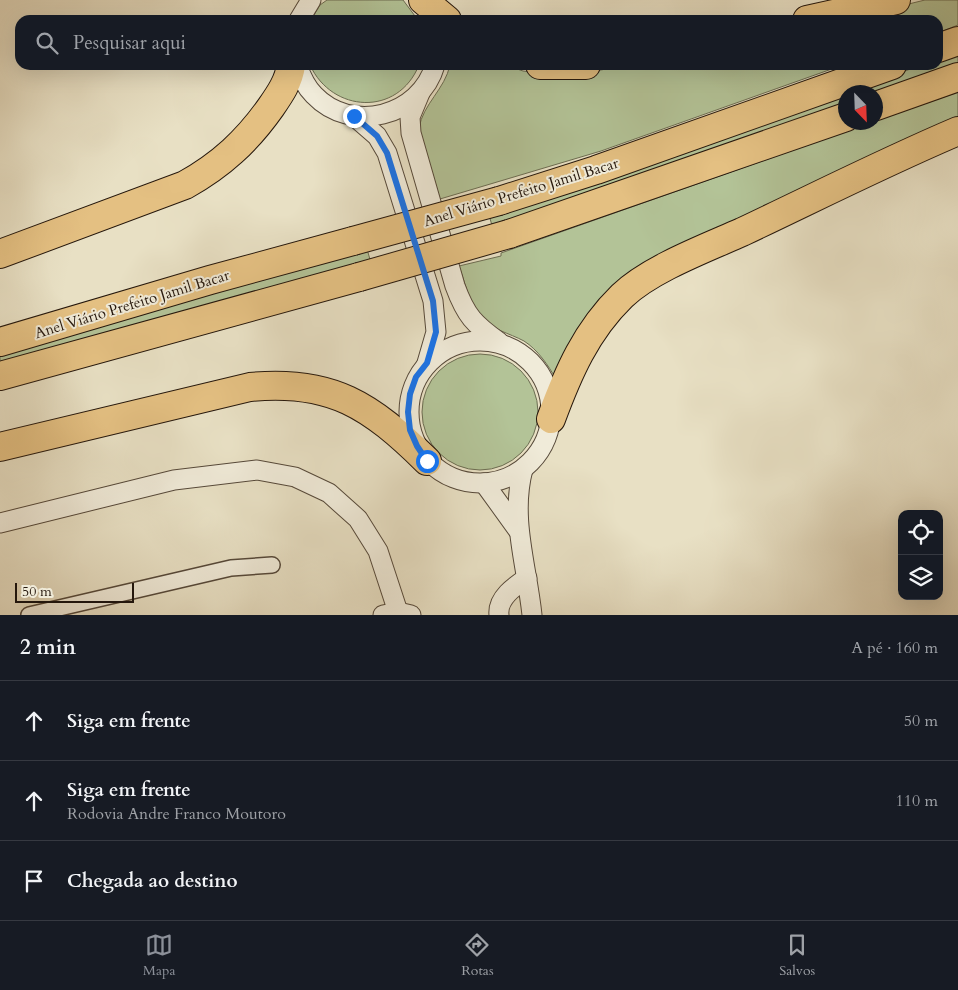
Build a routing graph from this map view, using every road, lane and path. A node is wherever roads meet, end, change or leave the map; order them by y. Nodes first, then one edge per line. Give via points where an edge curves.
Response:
1 (311, 0) edge
2 (422, 0) edge
3 (896, 0) edge
4 (302, 15) edge
5 (430, 15) edge
6 (441, 15) edge
7 (829, 15) edge
8 (958, 41) edge
9 (943, 46) edge
10 (290, 70) edge
11 (299, 70) edge
12 (432, 70) edge
13 (878, 70) edge
14 (958, 78) edge
15 (420, 93) junction
16 (883, 104) edge
17 (354, 116) junction
18 (838, 120) edge
19 (958, 130) edge
20 (0, 254) edge
21 (0, 342) edge
22 (500, 343) junction
23 (427, 363) junction
24 (0, 376) edge
25 (551, 419) junction
26 (0, 447) edge
27 (427, 461) junction
28 (523, 469) junction
29 (484, 483) junction
30 (0, 523) edge
31 (518, 530) junction
32 (272, 565) dead end
33 (527, 578) junction
34 (493, 613) edge
35 (398, 614) edge
36 (29, 615) edge
37 (532, 615) edge

1 - 4 street
2 - 5 street
2 - 6 highway
3 - 7 highway
8 - 9 highway
10 - 20 highway via 281,92 254,132 210,170 167,192
11 - 17 street via 313,95 325,105
12 - 15 street
13 - 21 highway, Anel Viário Prefeito Jamil Bacar, bridge via 499,201 210,280
14 - 16 highway
15 - 17 street via 397,110 370,117
15 - 22 street via 410,118 411,133 455,286 463,308 474,324
17 - 23 street via 377,136 387,153 433,301 436,332
18 - 24 highway, Anel Viário Prefeito Jamil Bacar, bridge via 509,234
19 - 25 highway via 676,263 630,290 609,311 579,351
22 - 23 street via 481,340 461,342 443,350
22 - 25 street via 519,351 534,364 545,381 551,400
23 - 27 street via 416,377 408,412 410,430
25 - 28 street via 542,447
26 - 27 highway via 250,387 280,384 311,388 350,400 394,428
27 - 29 street via 453,478
28 - 29 street via 511,476
28 - 31 street
29 - 31 street
30 - 35 street via 174,480 257,470 295,477 329,493 358,519 378,551
31 - 33 street
32 - 36 street via 231,568
33 - 34 street via 512,587
33 - 37 street

